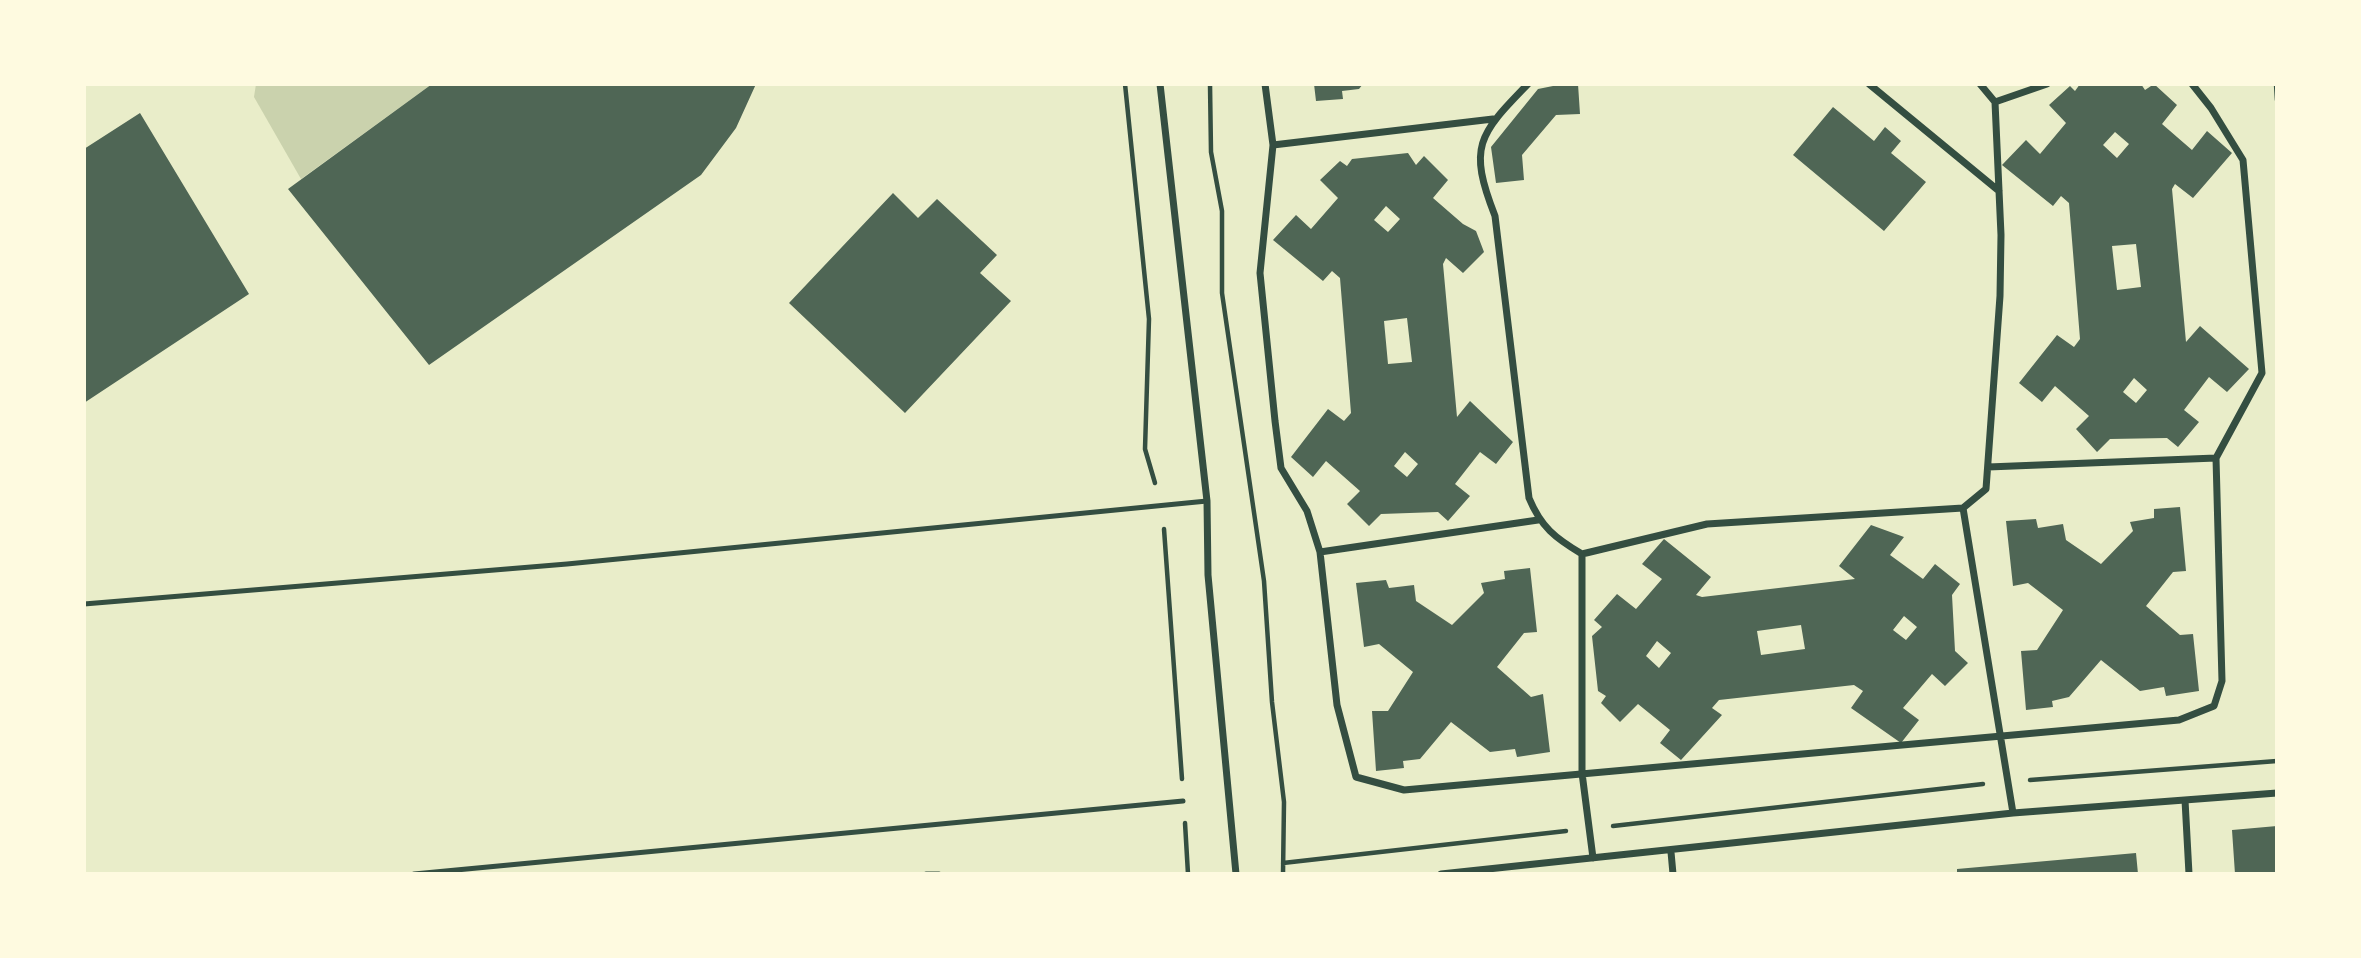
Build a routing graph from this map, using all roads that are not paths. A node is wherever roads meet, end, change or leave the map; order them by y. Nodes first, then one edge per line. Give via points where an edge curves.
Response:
1 (1160, 84) edge
2 (1265, 84) edge
3 (1528, 84) edge
4 (1869, 84) edge
5 (1980, 84) edge
6 (2047, 84) edge
7 (2192, 84) edge
8 (1995, 102) junction
9 (1493, 119) junction
10 (1273, 145) junction
11 (1999, 191) junction
12 (2216, 458) junction
13 (1987, 467) junction
14 (1207, 501) junction
15 (1964, 508) junction
16 (1538, 520) junction
17 (1320, 552) junction
18 (1582, 554) junction
19 (84, 604) edge
20 (2001, 734) junction
21 (1582, 774) junction
22 (2277, 793) edge
23 (2185, 800) junction
24 (1184, 802) dead end
25 (2014, 813) junction
26 (1671, 852) junction
27 (1592, 858) junction
28 (414, 874) edge
29 (926, 874) edge
30 (939, 874) edge
31 (1236, 874) edge
32 (1441, 874) edge
33 (1673, 874) edge
34 (2189, 874) edge

1 - 14 street
2 - 10 street
3 - 9 street
4 - 11 street
5 - 8 street
6 - 8 street
7 - 12 street via 2243,160 2262,373
8 - 11 street
9 - 10 street
9 - 16 street via 1480,144 1480,177 1495,216 1529,498
10 - 17 street via 1260,273 1275,421 1281,468 1307,511
11 - 13 street via 2000,296
12 - 13 street
12 - 20 street via 2222,681 2214,706 2179,720
13 - 15 street via 1986,489
14 - 19 lane via 567,564
14 - 31 street via 1208,575
15 - 18 street via 1707,524
15 - 20 street
16 - 17 street
16 - 18 street
17 - 21 street via 1337,705 1356,776 1404,790
18 - 21 street
20 - 21 street
20 - 25 street
21 - 27 street
22 - 23 street
23 - 25 street
23 - 34 street
24 - 28 lane
25 - 26 street
26 - 27 street
26 - 33 street
27 - 32 street
29 - 30 lane

